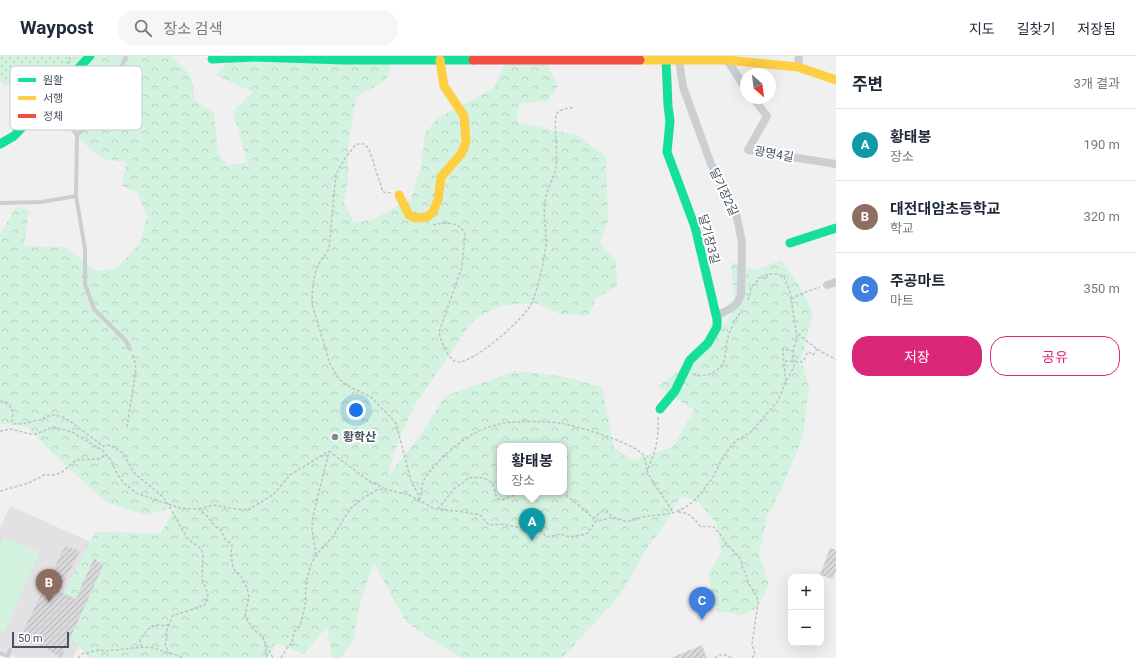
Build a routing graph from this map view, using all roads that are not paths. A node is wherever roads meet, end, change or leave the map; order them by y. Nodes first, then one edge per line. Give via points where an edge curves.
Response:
1 (90, 56) edge
2 (126, 56) edge
3 (799, 56) edge
4 (254, 57) edge
5 (344, 58) edge
6 (429, 58) edge
7 (522, 58) edge
8 (618, 58) edge
9 (708, 58) edge
10 (212, 59) dead end
11 (440, 60) junction
12 (666, 60) junction
13 (679, 60) junction
14 (727, 60) junction
15 (81, 66) edge
16 (122, 66) edge
17 (798, 67) junction
18 (740, 80) edge
19 (836, 80) edge
20 (758, 104) edge
21 (20, 130) edge
22 (73, 130) edge
23 (83, 130) edge
24 (77, 135) junction
25 (0, 144) edge
26 (836, 164) edge
27 (399, 195) road end
28 (76, 196) junction
29 (0, 203) edge
30 (836, 228) edge
31 (790, 243) dead end
32 (836, 282) edge
33 (827, 285) road end
34 (716, 316) junction
35 (130, 349) road end
36 (660, 409) road end
37 (10, 650) dead end
38 (0, 653) edge

1 - 15 street
2 - 16 lane
3 - 17 street
4 - 5 street
4 - 10 street
5 - 6 street
6 - 11 street
7 - 8 street
7 - 11 street
8 - 12 street
9 - 13 street
9 - 14 street
11 - 27 street via 444,86 464,116 466,142 461,154 441,177 438,200 433,212 427,217 415,218 410,215
12 - 13 street
12 - 34 street, 달기장3길 via 670,121 667,152 696,227
13 - 34 street, 달기장2길 via 683,87 711,164 736,213 742,242 741,295 730,309
14 - 17 street
14 - 18 street
17 - 19 street
20 - 26 street, 광명4길 via 767,116 748,150
21 - 25 street
22 - 24 lane
23 - 24 lane
24 - 28 lane
28 - 29 lane via 41,202
28 - 35 lane via 85,249 85,284 89,298 94,309 126,341
30 - 31 street
32 - 33 street
34 - 36 street, 달기장3길 via 717,327 708,343 690,360 675,391
37 - 38 lane via 8,656

